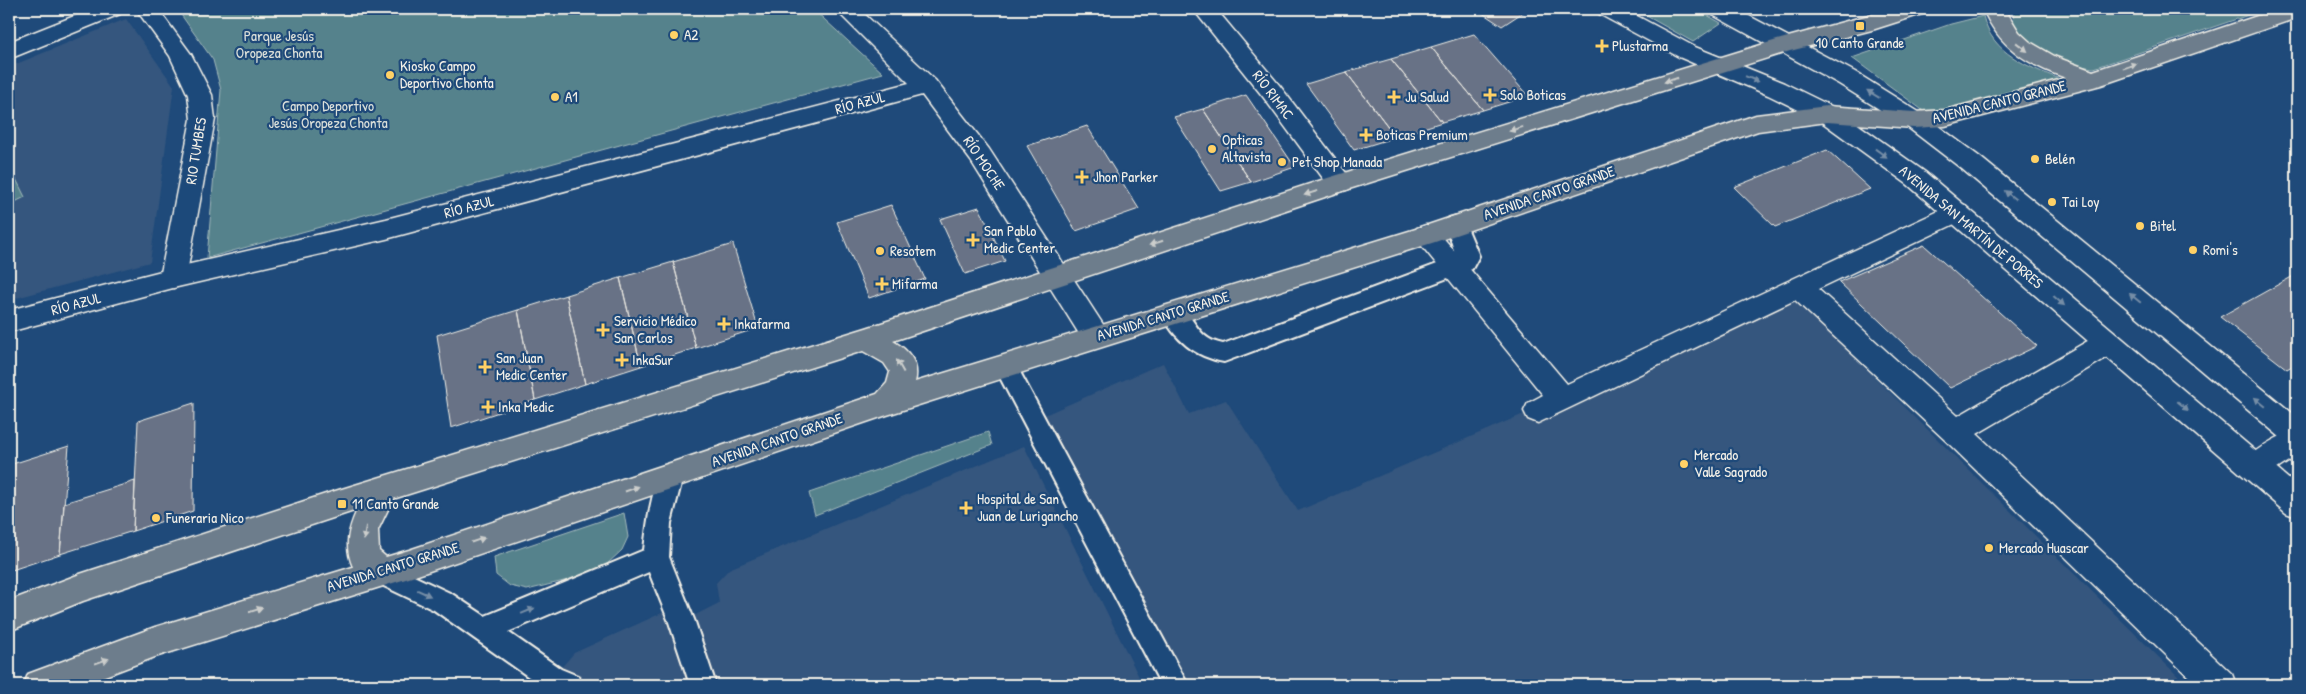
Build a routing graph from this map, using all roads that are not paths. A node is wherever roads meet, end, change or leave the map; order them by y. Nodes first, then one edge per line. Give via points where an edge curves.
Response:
1 (112, 9) edge
2 (147, 9) edge
3 (846, 9) edge
4 (1204, 9) edge
5 (1607, 9) edge
6 (1719, 9) edge
7 (1914, 9) edge
8 (1994, 9) edge
9 (2297, 10) edge
10 (1785, 44) junction
11 (9, 50) edge
12 (1718, 65) junction
13 (2093, 79) junction
14 (927, 86) junction
15 (1827, 114) junction
16 (1914, 120) junction
17 (1340, 183) junction
18 (1956, 212) junction
19 (1456, 224) junction
20 (1426, 235) junction
21 (1453, 268) junction
22 (1056, 275) junction
23 (172, 278) junction
24 (1798, 287) junction
25 (1172, 313) junction
26 (9, 322) edge
27 (1096, 337) junction
28 (866, 339) junction
29 (2108, 342) junction
30 (1005, 366) junction
31 (1563, 399) junction
32 (887, 403) junction
33 (1538, 411) dead end
34 (1956, 432) junction
35 (2297, 434) edge
36 (2297, 441) edge
37 (2255, 468) junction
38 (671, 476) junction
39 (382, 490) junction
40 (2297, 504) edge
41 (656, 557) junction
42 (380, 572) junction
43 (9, 616) edge
44 (484, 630) junction
45 (698, 684) edge
46 (40, 685) edge
47 (568, 685) edge
48 (1176, 685) edge
49 (2220, 685) edge

1 - 11 street
2 - 23 street, RIO TUMBES via 180,54 200,94 203,119
3 - 14 street, RÍO MOCHE
4 - 17 street, RÍO RIMAC
5 - 12 street, AVENIDA SAN MARTÍN DE PORRES
6 - 10 street
7 - 10 main road
8 -> 13 main road via 2008,35 2036,58
13 -> 9 main road, AVENIDA CANTO GRANDE
10 - 12 main road
16 -> 10 street
12 -> 15 street, AVENIDA SAN MARTÍN DE PORRES
12 -> 17 main road
13 - 16 main road, AVENIDA CANTO GRANDE via 1945,118
14 - 22 street, RÍO MOCHE via 980,155
14 - 23 street, RÍO AZUL via 386,229
15 - 16 main road, AVENIDA CANTO GRANDE
15 -> 18 street, AVENIDA SAN MARTÍN DE PORRES via 1916,178
15 - 19 main road, AVENIDA CANTO GRANDE via 1756,123
35 -> 16 street
17 -> 22 main road
18 - 24 street
18 -> 29 street, AVENIDA SAN MARTÍN DE PORRES
19 - 20 main road, AVENIDA CANTO GRANDE
19 - 21 lane via 1468,256 1464,263
20 - 21 street
20 - 25 main road, AVENIDA CANTO GRANDE
21 - 25 lane via 1224,353 1201,347
21 - 31 street
22 - 27 street, RÍO MOCHE
22 - 28 main road
23 - 26 street, RÍO AZUL
24 - 31 street
24 - 34 street
25 - 27 main road, AVENIDA CANTO GRANDE
27 - 30 main road, AVENIDA CANTO GRANDE
32 -> 28 main road via 900,388 904,371 894,355
28 - 39 main road
29 - 34 street
29 -> 37 street, AVENIDA SAN MARTÍN DE PORRES
30 - 32 main road, AVENIDA CANTO GRANDE
30 - 48 lane
31 - 33 street
32 - 38 main road, AVENIDA CANTO GRANDE
34 - 49 street
36 - 37 street
37 - 40 street, AVENIDA SAN MARTÍN DE PORRES
38 - 41 lane via 659,523
42 -> 38 main road, AVENIDA CANTO GRANDE
39 -> 42 main road via 363,530 364,557
39 - 43 main road via 80,588
44 -> 41 lane
41 - 45 lane via 682,622
42 -> 44 lane via 443,602
46 -> 42 main road, AVENIDA CANTO GRANDE via 155,642
44 - 47 lane via 552,678

